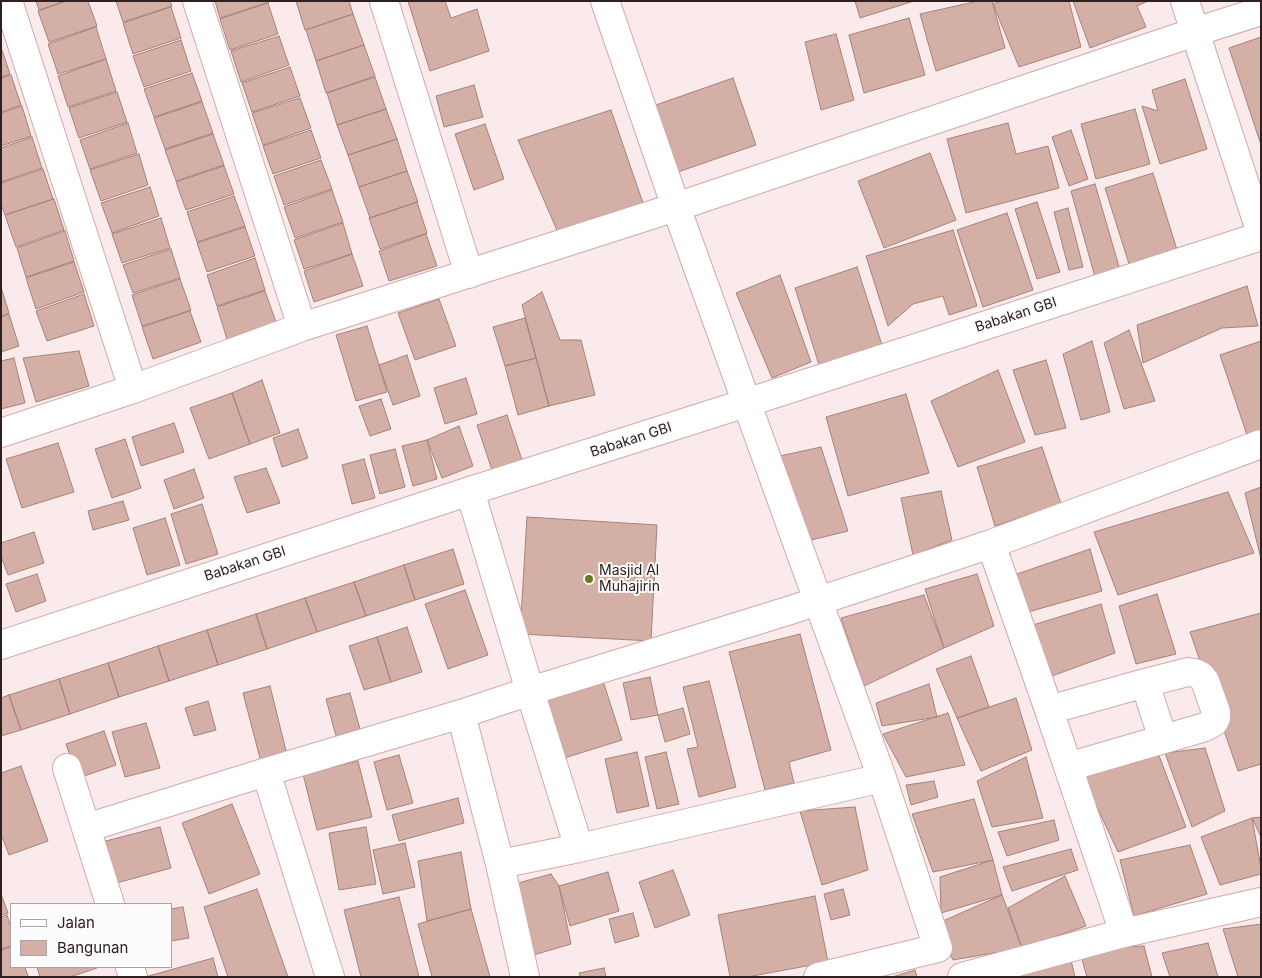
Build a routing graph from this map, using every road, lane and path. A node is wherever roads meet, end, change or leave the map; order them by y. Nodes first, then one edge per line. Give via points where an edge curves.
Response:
1 (8, 1) edge
2 (197, 1) edge
3 (384, 1) edge
4 (604, 1) edge
5 (1185, 1) edge
6 (1261, 12) edge
7 (1195, 32) junction
8 (676, 207) junction
9 (1261, 234) edge
10 (469, 274) junction
11 (302, 327) junction
12 (133, 390) junction
13 (746, 403) junction
14 (1, 432) edge
15 (1261, 444) edge
16 (470, 491) junction
17 (991, 544) junction
18 (818, 601) junction
19 (1, 645) edge
20 (1145, 683) junction
21 (530, 691) junction
22 (1049, 710) junction
23 (461, 714) junction
24 (1163, 739) junction
25 (1068, 767) junction
26 (67, 768) dead end
27 (266, 772) junction
28 (882, 778) junction
29 (86, 828) junction
30 (579, 848) junction
31 (500, 864) junction
32 (1261, 902) edge
33 (110, 903) edge
34 (1124, 933) junction
35 (938, 948) junction
36 (330, 977) edge
37 (525, 977) edge
38 (818, 977) edge
39 (947, 977) edge
40 (962, 977) edge

1 - 12 street
2 - 11 street
3 - 10 street
4 - 8 street
5 - 7 street
6 - 7 street
7 - 8 street
7 - 9 street
8 - 10 street
8 - 13 street
9 - 13 street, Babakan GBI
10 - 11 street
11 - 12 street
12 - 14 street
13 - 16 street, Babakan GBI
13 - 18 street
15 - 17 street
16 - 19 street, Babakan GBI
16 - 21 street
17 - 18 street
17 - 22 street
18 - 21 street
18 - 28 street
20 - 22 street
20 - 24 street
20 - 24 street via 1195,673 1205,681 1216,712 1216,718 1210,725
21 - 23 street
21 - 30 street
22 - 25 street
23 - 27 street
23 - 31 street
24 - 25 street
25 - 34 street
26 - 29 street
27 - 29 street
27 - 36 street
28 - 30 street
28 - 35 street
29 - 33 street
30 - 31 street
31 - 37 street
32 - 34 street
34 - 40 street
35 - 38 street
35 - 39 street

